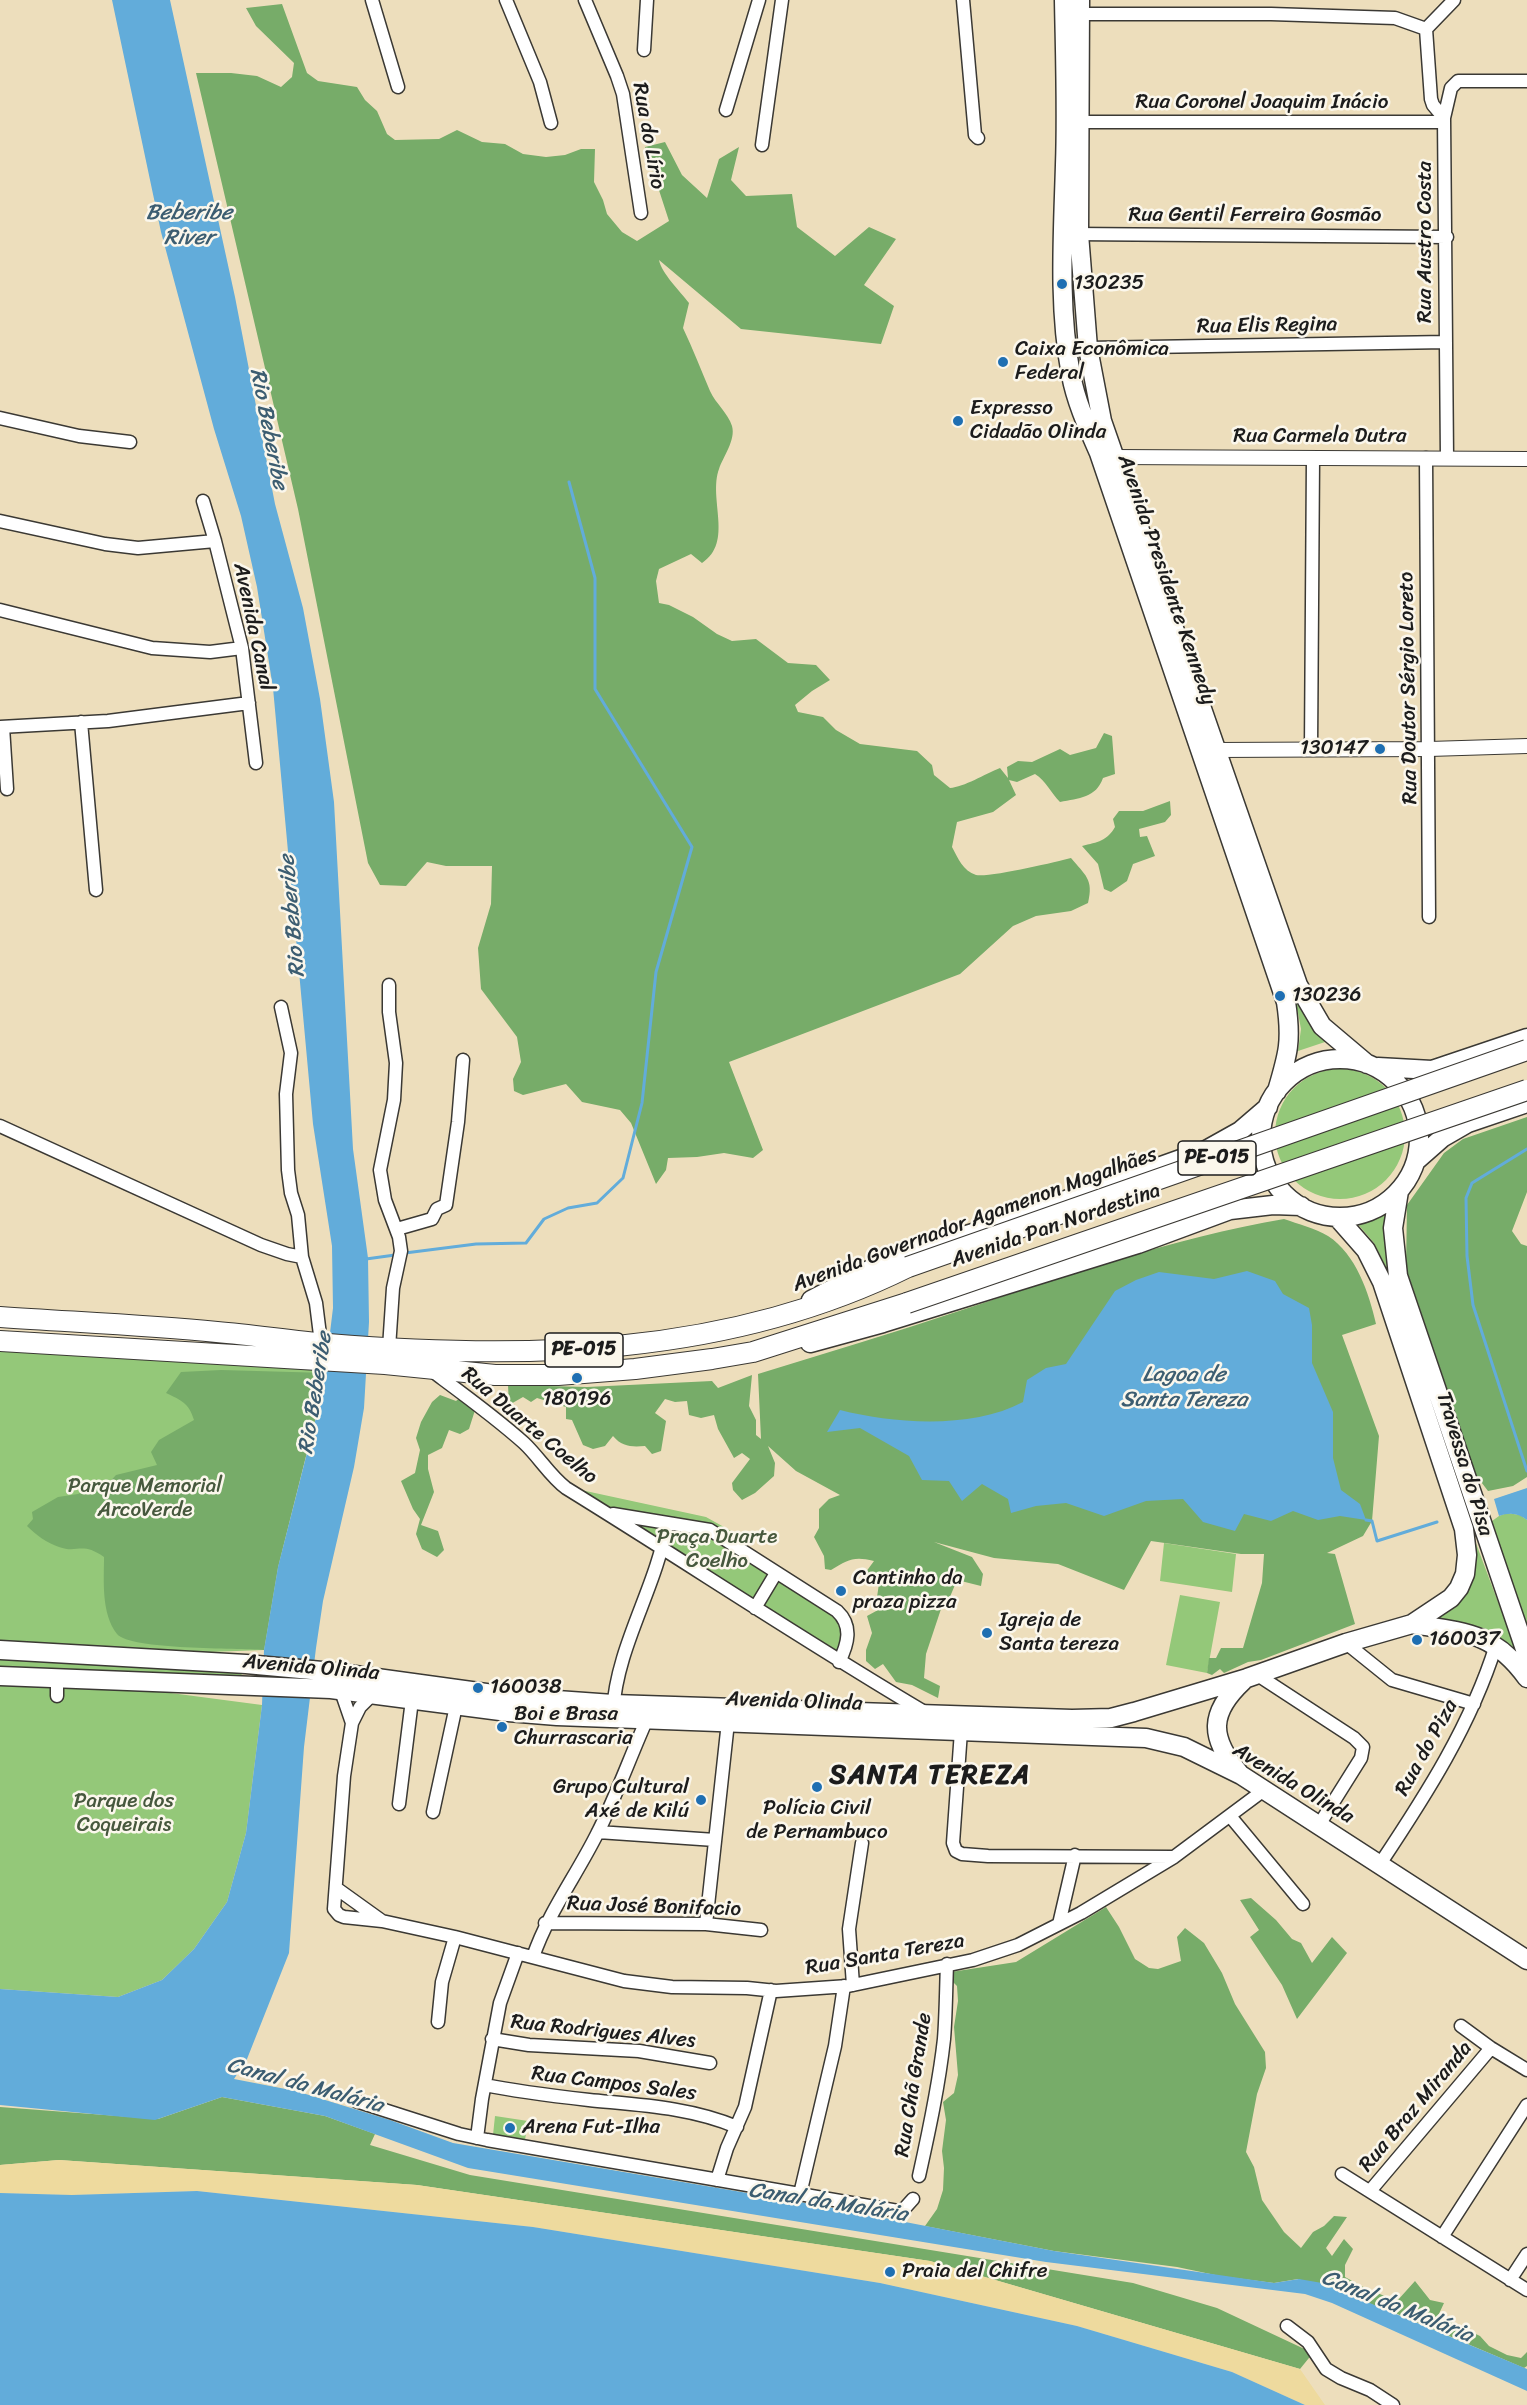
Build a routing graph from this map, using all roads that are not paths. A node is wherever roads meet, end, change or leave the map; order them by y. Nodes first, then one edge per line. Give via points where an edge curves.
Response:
1 (372, 0) edge
2 (506, 0) edge
3 (585, 0) edge
4 (646, 0) edge
5 (759, 0) edge
6 (782, 0) edge
7 (963, 0) edge
8 (1064, 0) edge
9 (1454, 0) edge
10 (1080, 7) edge
11 (1426, 30) junction
12 (644, 50) dead end
13 (1527, 81) edge
14 (399, 87) dead end
15 (726, 111) dead end
16 (1444, 120) junction
17 (1080, 122) junction
18 (551, 123) dead end
19 (978, 138) dead end
20 (762, 146) dead end
21 (641, 213) dead end
22 (1071, 234) junction
23 (1446, 237) junction
24 (1446, 342) junction
25 (1088, 348) junction
26 (0, 418) edge
27 (130, 442) dead end
28 (1113, 457) junction
29 (1313, 458) junction
30 (1426, 458) junction
31 (1447, 458) junction
32 (1527, 459) edge
33 (202, 501) dead end
34 (0, 521) edge
35 (215, 541) junction
36 (0, 610) edge
37 (242, 648) junction
38 (249, 703) junction
39 (81, 722) junction
40 (1, 727) edge
41 (1527, 746) edge
42 (1311, 748) junction
43 (1430, 749) junction
44 (1216, 750) junction
45 (256, 763) dead end
46 (7, 789) dead end
47 (96, 890) dead end
48 (1430, 917) dead end
49 (389, 985) dead end
50 (281, 1007) dead end
51 (1527, 1038) edge
52 (1527, 1050) edge
53 (463, 1060) dead end
54 (1371, 1065) junction
55 (1527, 1090) edge
56 (1277, 1091) junction
57 (1527, 1102) edge
58 (1268, 1107) junction
59 (0, 1126) edge
60 (1417, 1160) junction
61 (1399, 1191) junction
62 (1301, 1206) junction
63 (1336, 1217) junction
64 (397, 1229) junction
65 (302, 1257) junction
66 (907, 1303) joint
67 (779, 1316) junction
68 (0, 1317) edge
69 (0, 1341) edge
70 (325, 1349) junction
71 (753, 1352) junction
72 (387, 1353) junction
73 (428, 1369) junction
74 (606, 1512) junction
75 (1468, 1513) junction
76 (667, 1522) junction
77 (663, 1547) junction
78 (776, 1573) junction
79 (755, 1608) junction
80 (1412, 1624) junction
81 (1346, 1644) junction
82 (1496, 1645) junction
83 (0, 1650) edge
84 (1527, 1655) edge
85 (839, 1662) junction
86 (1252, 1676) junction
87 (0, 1677) edge
88 (1527, 1678) edge
89 (335, 1684) junction
90 (373, 1695) junction
91 (412, 1700) junction
92 (1474, 1704) junction
93 (456, 1706) junction
94 (612, 1711) junction
95 (927, 1713) junction
96 (647, 1719) junction
97 (728, 1722) junction
98 (352, 1723) junction
99 (961, 1731) junction
100 (1241, 1775) junction
101 (1264, 1790) junction
102 (399, 1804) dead end
103 (433, 1812) dead end
104 (1230, 1816) junction
105 (1319, 1825) junction
106 (598, 1832) junction
107 (715, 1840) junction
108 (862, 1843) dead end
109 (1075, 1855) junction
110 (1174, 1857) junction
111 (1380, 1864) junction
112 (336, 1888) junction
113 (1303, 1904) dead end
114 (382, 1921) junction
115 (546, 1923) junction
116 (706, 1924) junction
117 (1059, 1924) junction
118 (760, 1930) dead end
119 (455, 1936) junction
120 (518, 1953) junction
121 (533, 1958) junction
122 (1527, 1960) edge
123 (947, 1964) junction
124 (849, 1986) junction
125 (771, 1990) junction
126 (438, 2022) dead end
127 (1461, 2026) dead end
128 (492, 2039) junction
129 (1491, 2048) junction
130 (710, 2063) dead end
131 (1527, 2070) edge
132 (484, 2085) junction
133 (356, 2101) dead end
134 (1527, 2105) edge
135 (737, 2127) junction
136 (477, 2138) junction
137 (1342, 2174) dead end
138 (919, 2176) dead end
139 (717, 2180) junction
140 (1370, 2191) junction
141 (800, 2194) junction
142 (912, 2199) dead end
143 (1442, 2237) junction
144 (1527, 2254) edge
145 (1510, 2280) junction
146 (1527, 2290) edge
147 (1287, 2326) dead end
148 (1393, 2405) edge

1 - 14 street
2 - 18 street via 540,82
3 - 21 street, Rua do Lírio via 623,94
4 - 12 street
5 - 15 street
6 - 20 street
7 - 19 street
8 - 22 main road, Avenida Presidente Kennedy
9 - 11 street
10 - 11 street via 1395,18
10 - 17 main road, Avenida Presidente Kennedy
11 - 16 street, Rua Austro Costa via 1431,99
13 - 16 street via 1458,81 1451,88
16 - 17 street, Rua Coronel Joaquim Inácio
16 - 23 street, Rua Austro Costa
17 - 22 main road, Avenida Presidente Kennedy
22 - 23 street, Rua Gentil Ferreira Gosmão
22 - 25 main road, Avenida Presidente Kennedy
22 - 56 main road, Avenida Presidente Kennedy via 1064,319 1071,375 1286,1002 1289,1042
23 - 24 street, Rua Austro Costa
24 - 25 street, Rua Elis Regina
24 - 31 street, Rua Austro Costa
25 - 28 main road, Avenida Presidente Kennedy via 1097,402
26 - 27 street via 79,436
28 - 29 street, Rua Carmela Dutra
28 - 44 main road, Avenida Presidente Kennedy
29 - 30 street, Rua Carmela Dutra
29 - 42 street
30 - 31 street, Rua Carmela Dutra
30 - 43 street, Rua Doutor Sérgio Loreto
31 - 32 street, Rua Carmela Dutra
33 - 35 street, Avenida Canal
34 - 35 street via 138,548
35 - 37 street, Avenida Canal
36 - 37 street via 152,648 210,652
37 - 38 street, Avenida Canal
38 - 39 street
38 - 45 street, Avenida Canal
39 - 40 street
39 - 47 street
40 - 46 street
41 - 43 street
42 - 43 street
42 - 44 street
43 - 48 street, Rua Doutor Sérgio Loreto
44 - 54 main road, Avenida Presidente Kennedy via 1298,985 1322,1026
49 - 64 street via 388,1012 396,1063 394,1100 380,1170 385,1200
50 - 65 street via 291,1063 286,1094 288,1170
51 - 54 main road via 1432,1070
52 - 67 highway, Avenida Governador Agamenon Magalhães / PE-015, bridge
53 - 64 street via 446,1205 437,1209 432,1220
54 - 56 main road via 1342,1059 1317,1062 1295,1073
54 - 60 main road via 1400,1086 1412,1106 1419,1129
55 - 66 highway, Avenida Pan Nordestina / PE-015, bridge
56 - 58 main road
57 - 60 main road via 1468,1123 1442,1138
58 - 62 main road via 1262,1139 1268,1170 1277,1185
58 - 67 main road, Avenida Governador Agamenon Magalhães via 1240,1131 1206,1150 890,1259
59 - 65 street via 261,1245
60 - 61 main road
61 - 63 main road via 1364,1214
61 - 75 main road via 1393,1228 1398,1276
62 - 63 main road
62 - 71 main road, Avenida Governador Agamenon Magalhães via 1230,1210 1138,1244 883,1323 805,1344
63 - 75 main road, Travessa do Pisa via 1366,1250 1382,1282
64 - 72 street via 401,1256 393,1288
65 - 70 street
66 - 71 highway, Avenida Governador Agamenon Magalhães / PE-015
67 - 72 highway, Avenida Governador Agamenon Magalhães / PE-015 via 718,1333 588,1350
68 - 70 highway, Avenida Governador Agamenon Magalhães / PE-015 via 218,1332
69 - 70 highway, Avenida Governador Agamenon Magalhães / PE-015
70 - 72 highway, Avenida Governador Agamenon Magalhães / PE-015
71 - 73 highway, Avenida Governador Agamenon Magalhães / PE-015 via 588,1374 523,1376
72 - 73 highway, Avenida Governador Agamenon Magalhães / PE-015
73 - 74 street, Rua Duarte Coelho via 504,1426 560,1484
74 - 76 street, Rua Duarte Coelho
74 - 77 street, Rua Duarte Coelho
75 - 80 main road, Travessa do Pisa via 1465,1574 1459,1588 1451,1598
75 - 84 main road via 1488,1542
76 - 77 street
76 - 78 street, Rua Duarte Coelho via 710,1530
77 - 79 street, Rua Duarte Coelho
77 - 94 street via 625,1650
78 - 79 street
78 - 85 street, Rua Duarte Coelho via 844,1617 847,1645
79 - 85 street, Rua Duarte Coelho
80 - 81 main road, Avenida Olinda
80 - 82 main road via 1472,1634
81 - 86 main road, Avenida Olinda
81 - 92 street via 1392,1680
82 - 88 main road
82 - 92 street, Rua do Piza
83 - 89 main road, Avenida Olinda via 246,1664
85 - 95 street, Rua Duarte Coelho
86 - 95 main road, Avenida Olinda via 1112,1718
86 - 100 main road via 1230,1693 1217,1722 1217,1735
86 - 105 street via 1354,1738 1363,1748 1361,1758
87 - 89 main road, Avenida Olinda via 57,1687
89 - 90 main road, Avenida Olinda
89 - 94 main road, Avenida Olinda via 515,1697
89 - 98 street via 348,1706
90 - 91 main road, Avenida Olinda
90 - 98 street via 360,1707
91 - 93 main road, Avenida Olinda
91 - 102 street
92 - 111 street, Rua do Piza via 1424,1797
93 - 94 main road, Avenida Olinda via 508,1712
93 - 103 street
94 - 95 main road, Avenida Olinda
94 - 96 main road, Avenida Olinda
96 - 97 main road, Avenida Olinda
96 - 106 street
97 - 99 main road, Avenida Olinda
97 - 107 street
98 - 112 street
99 - 100 main road, Avenida Olinda via 1146,1738 1184,1748
99 - 109 street via 953,1843 956,1851 988,1856
100 - 101 main road, Avenida Olinda
101 - 104 street, Rua Santa Tereza
101 - 105 main road, Avenida Olinda
104 - 110 street, Rua Santa Tereza
104 - 113 street
105 - 111 main road, Avenida Olinda
106 - 107 street
106 - 115 street
107 - 116 street
108 - 124 street via 849,1929
109 - 110 street
109 - 117 street
110 - 117 street, Rua Santa Tereza
111 - 122 main road, Avenida Olinda
112 - 114 street
112 - 114 street, Rua Santa Tereza via 334,1909 339,1915
114 - 119 street, Rua Santa Tereza
115 - 116 street, Rua José Bonifacio
115 - 121 street
116 - 118 street, Rua José Bonifacio
117 - 123 street, Rua Santa Tereza via 991,1955
119 - 120 street, Rua Santa Tereza
119 - 126 street via 442,1982
120 - 121 street, Rua Santa Tereza
120 - 128 street
121 - 125 street, Rua Santa Tereza via 644,1984
123 - 124 street, Rua Santa Tereza
123 - 138 street, Rua Chã Grande via 941,2066
124 - 125 street, Rua Santa Tereza
124 - 141 street
125 - 135 street via 745,2108
127 - 129 street
128 - 130 street, Rua Rodrigues Alves via 639,2051
128 - 132 street
129 - 131 street
129 - 140 street, Rua Braz Miranda
132 - 135 street, Rua Campos Sales via 678,2110 717,2118
132 - 136 street
133 - 136 street
134 - 143 street
135 - 139 street
136 - 139 street
137 - 140 street
139 - 141 street
140 - 143 street
141 - 142 street via 898,2211
143 - 145 street
144 - 145 street
145 - 146 street
147 - 148 street via 1308,2342 1326,2369 1364,2386

